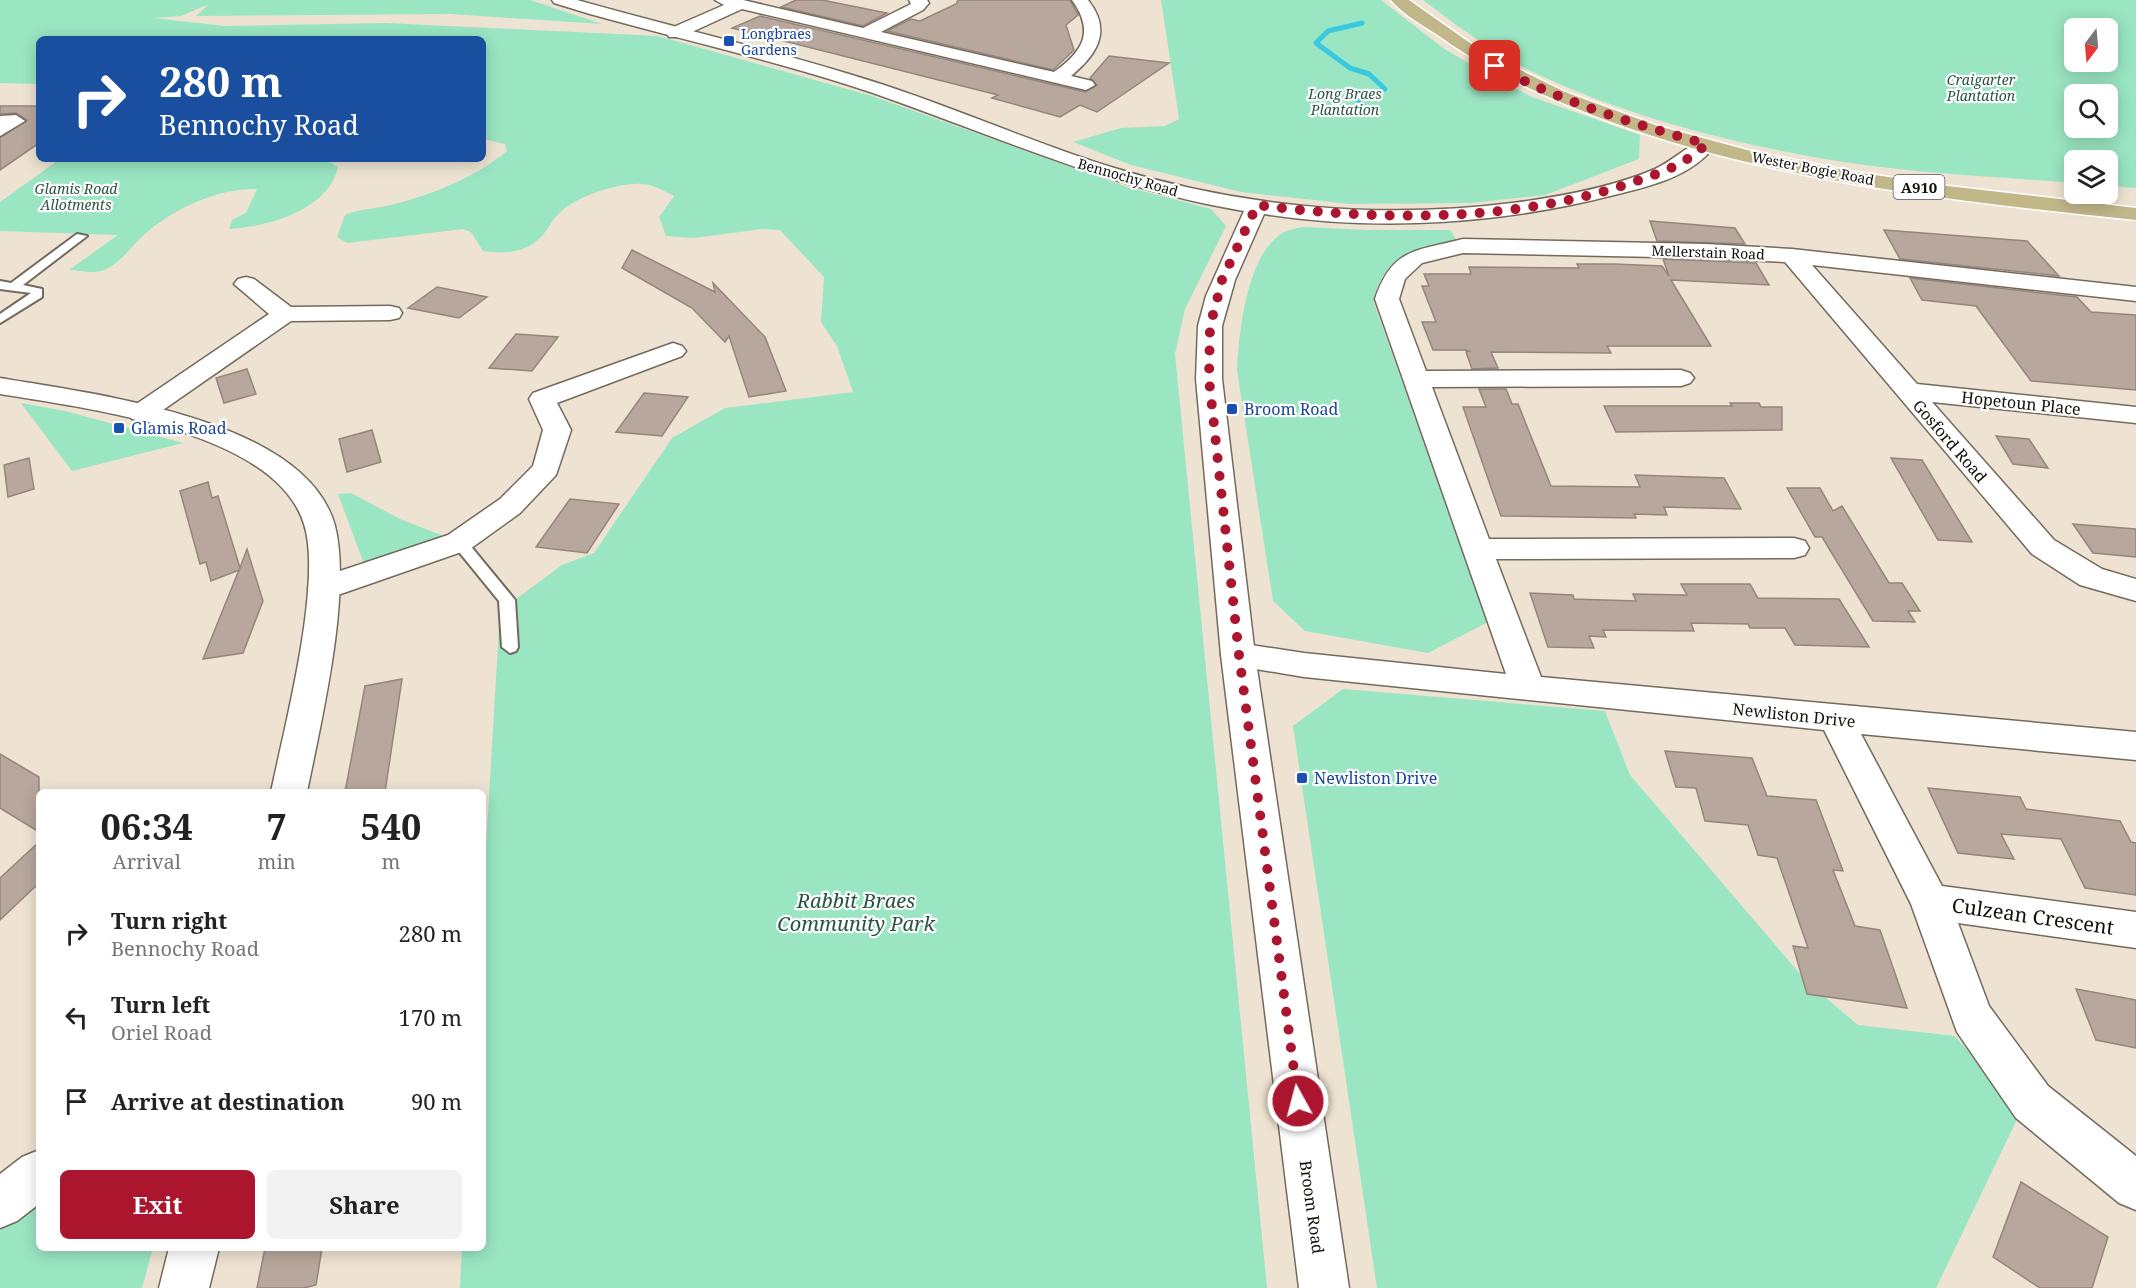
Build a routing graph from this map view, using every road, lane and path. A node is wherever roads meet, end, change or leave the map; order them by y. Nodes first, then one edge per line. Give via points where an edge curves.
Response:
1 (560, 0) edge
2 (723, 0) edge
3 (917, 0) edge
4 (1080, 0) edge
5 (1399, 0) edge
6 (740, 4) junction
7 (675, 33) junction
8 (866, 33) junction
9 (1057, 78) junction
10 (1086, 85) dead end
11 (0, 122) edge
12 (0, 130) edge
13 (1706, 144) junction
14 (1257, 205) junction
15 (2136, 214) edge
16 (81, 236) dead end
17 (1792, 256) junction
18 (246, 284) dead end
19 (0, 285) edge
20 (15, 286) junction
21 (2136, 294) edge
22 (390, 313) dead end
23 (285, 314) junction
24 (0, 320) edge
25 (673, 351) dead end
26 (1681, 378) dead end
27 (1416, 379) junction
28 (0, 386) edge
29 (1907, 391) junction
30 (141, 413) junction
31 (2136, 415) edge
32 (459, 542) junction
33 (1794, 548) dead end
34 (1478, 549) junction
35 (324, 588) junction
36 (2136, 590) edge
37 (510, 647) dead end
38 (1239, 655) junction
39 (1528, 689) junction
40 (1836, 720) junction
41 (2136, 746) edge
42 (291, 789) edge
43 (1929, 902) junction
44 (2136, 930) edge
45 (36, 1176) edge
46 (2136, 1186) edge
47 (0, 1204) edge
48 (193, 1251) edge
49 (184, 1288) edge
50 (1324, 1288) edge

1 - 7 street, Bennochy Road
2 - 6 street
3 - 8 street via 921,3 917,7
4 - 9 street via 1095,26 1093,37 1082,58
5 - 13 main road, A910 via 1467,50 1517,78 1624,120
6 - 7 street
6 - 8 street
7 - 14 street, Bennochy Road via 876,89 1129,180
8 - 9 street
9 - 10 street
11 - 12 street via 16,121
13 - 14 street, Bennochy Road via 1681,164 1619,187 1500,211 1359,215
13 - 15 main road, Wester Bogie Road / A910 via 1859,178 1989,198
14 - 38 street, Broom Road via 1222,280 1208,349
16 - 20 lane
17 - 21 street, Mellerstain Road
17 - 27 street, Mellerstain Road via 1694,250 1463,246 1414,258 1394,277 1388,299
17 - 29 street, Gosford Road
18 - 23 street
19 - 20 lane
20 - 24 lane via 39,291
22 - 23 street
23 - 30 street
25 - 32 street via 542,399 557,430 546,469 510,506
26 - 27 street
27 - 34 street, Mellerstain Road
28 - 30 street
29 - 31 street, Hopetoun Place
29 - 36 street, Gosford Road via 2043,547 2091,577
30 - 35 street via 227,438 258,455 302,489 319,522
32 - 35 street
32 - 37 lane via 507,600
33 - 34 street
34 - 39 street, Mellerstain Road
35 - 42 street
38 - 39 street, Newliston Drive via 1304,666
38 - 50 street, Broom Road
39 - 40 street, Newliston Drive
40 - 41 street, Newliston Drive
40 - 43 street, Culzean Crescent
43 - 44 street, Culzean Crescent
43 - 46 street, Culzean Crescent via 1972,1018 2032,1102
45 - 47 street
48 - 49 street

